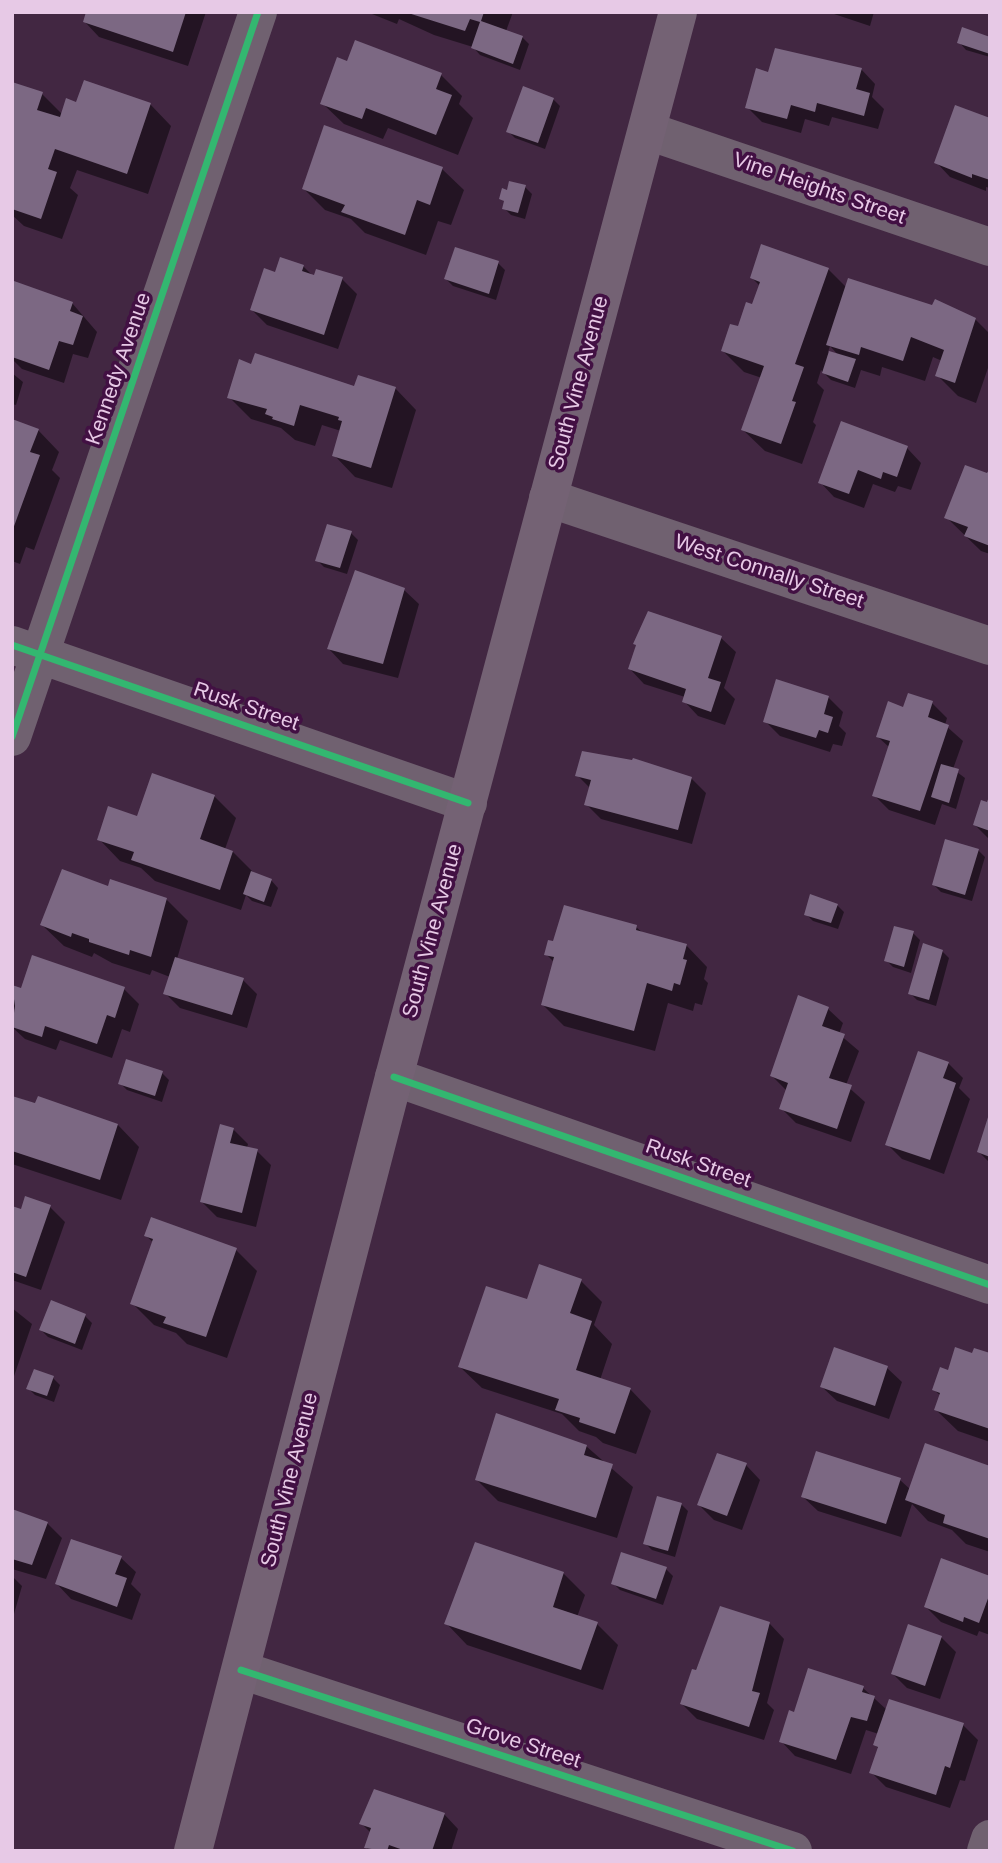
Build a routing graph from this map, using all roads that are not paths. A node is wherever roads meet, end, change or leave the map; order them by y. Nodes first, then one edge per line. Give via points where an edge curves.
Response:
1 (258, 12) edge
2 (678, 12) edge
3 (648, 131) junction
4 (990, 247) edge
5 (548, 498) junction
6 (990, 646) edge
7 (26, 650) edge
8 (12, 737) edge
9 (468, 803) junction
10 (394, 1077) junction
11 (990, 1285) edge
12 (241, 1671) junction
13 (990, 1839) edge
14 (193, 1851) edge
15 (793, 1851) edge
16 (986, 1851) edge

1 - 7 street, Kennedy Avenue
2 - 3 main road, South Vine Avenue
3 - 4 street, Vine Heights Street
3 - 5 main road, South Vine Avenue
5 - 6 street, West Connally Street
5 - 9 main road, South Vine Avenue
7 - 8 street, Kennedy Avenue
7 - 9 street, Rusk Street
9 - 10 main road, South Vine Avenue
10 - 11 street, Rusk Street
10 - 12 main road, South Vine Avenue
12 - 14 main road, South Vine Avenue
12 - 15 street, Grove Street
13 - 16 street

